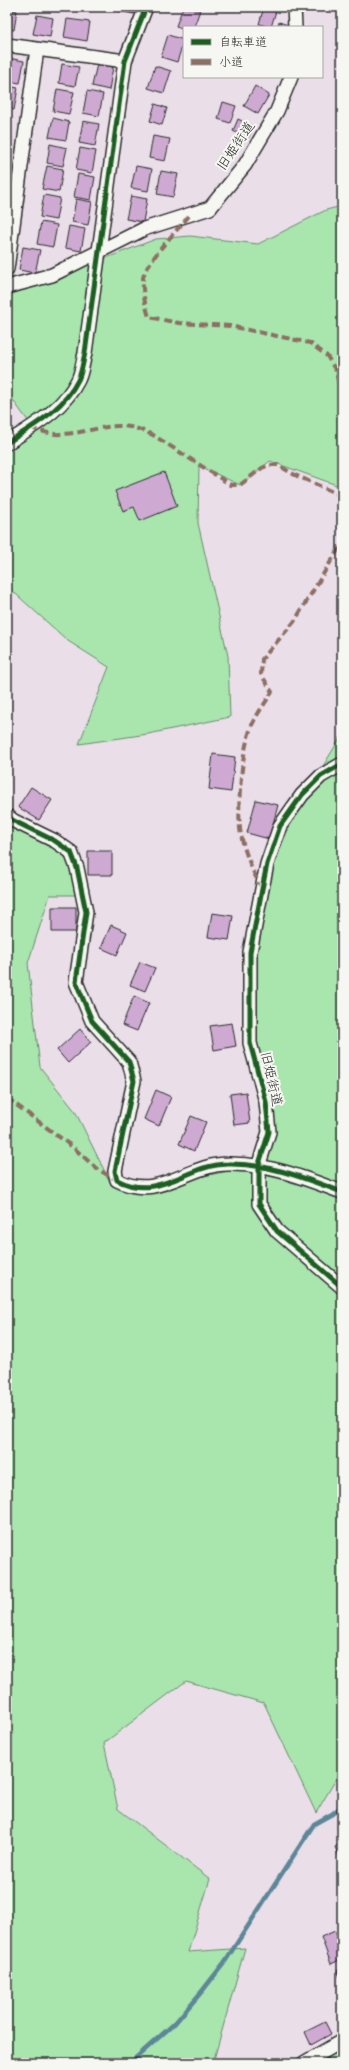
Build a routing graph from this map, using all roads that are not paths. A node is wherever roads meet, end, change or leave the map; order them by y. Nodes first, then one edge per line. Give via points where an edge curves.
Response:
1 (146, 7) edge
2 (294, 7) edge
3 (295, 26) edge
4 (7, 45) edge
5 (37, 49) junction
6 (125, 61) junction
7 (291, 78) edge
8 (99, 252) junction
9 (7, 269) edge
10 (7, 287) edge
11 (7, 443) edge
12 (342, 764) edge
13 (7, 816) edge
14 (259, 1164) junction
15 (342, 1192) edge
16 (342, 1287) edge
17 (342, 2041) edge
18 (304, 2063) edge

1 - 6 street
2 - 3 street
4 - 5 street
5 - 6 street
5 - 9 street
6 - 8 street
7 - 8 street, 旧姫街道 via 277,111 245,165 210,208 144,229
8 - 10 street, 旧姫街道 via 52,275
8 - 11 street via 79,379 64,402 48,416
12 - 14 street, 旧姫街道 via 316,780 302,795 280,826 267,864 250,959 250,1043 266,1102 269,1132
13 - 14 street via 71,852 77,868 86,912 76,982 92,1021 128,1062 134,1081 115,1171 118,1180 137,1188 151,1187 226,1163
14 - 15 street
14 - 16 street, 旧姫街道 via 259,1204 277,1231
17 - 18 street

